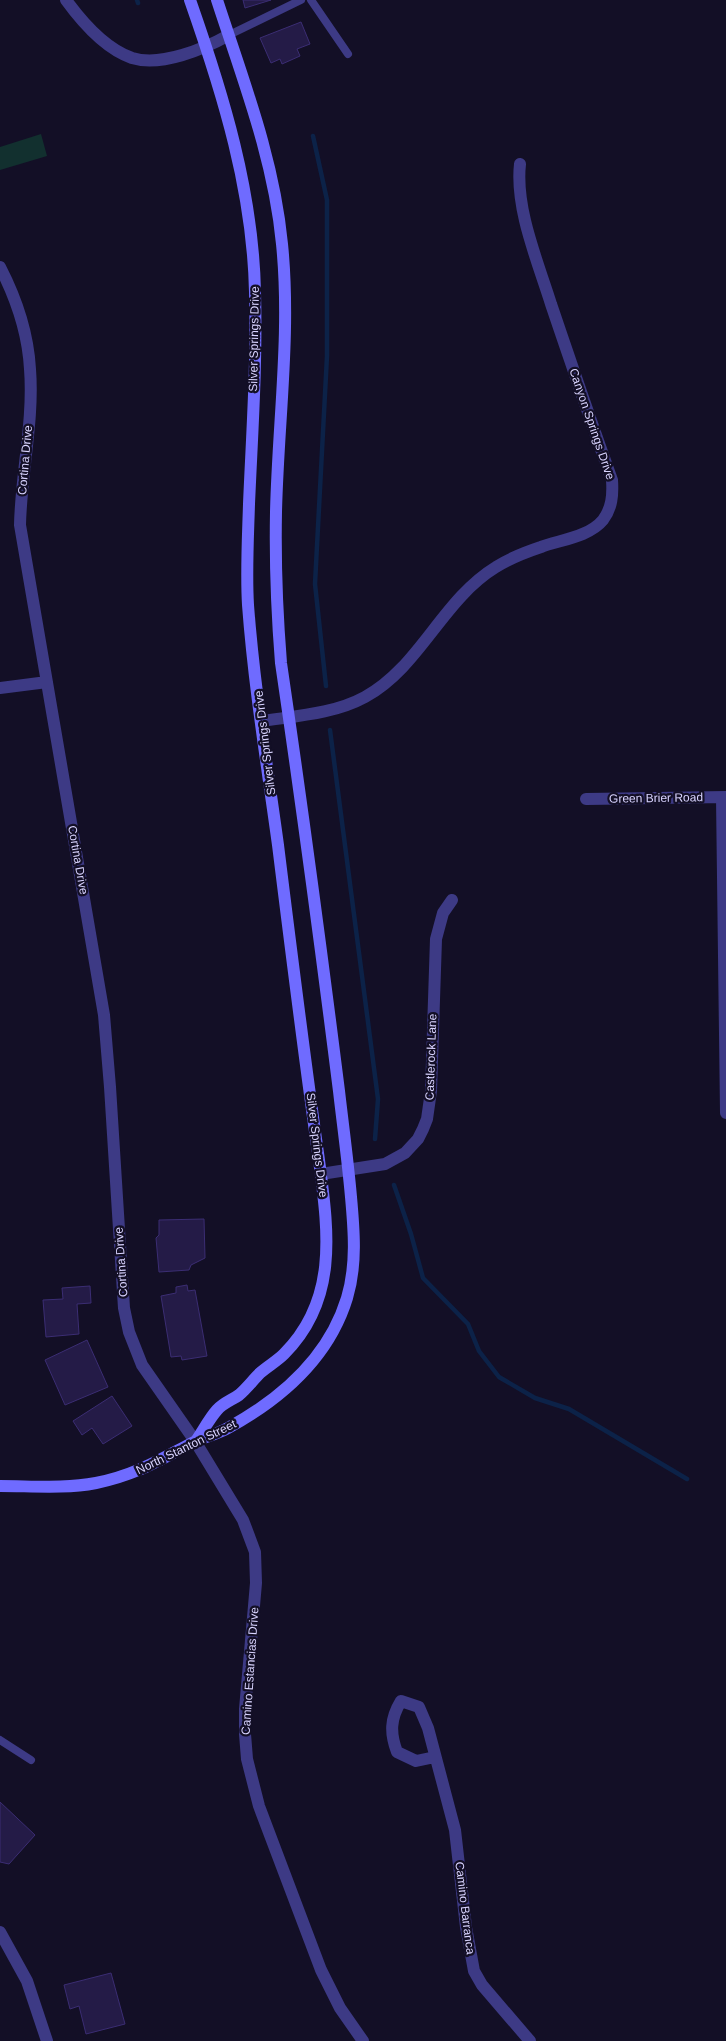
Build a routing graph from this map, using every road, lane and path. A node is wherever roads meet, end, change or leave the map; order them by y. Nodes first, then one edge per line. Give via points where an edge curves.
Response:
1 (66, 0) edge
2 (190, 0) edge
3 (217, 0) edge
4 (302, 0) edge
5 (311, 0) edge
6 (228, 35) junction
7 (207, 48) junction
8 (348, 54) dead end
9 (520, 164) dead end
10 (0, 267) edge
11 (47, 682) junction
12 (0, 688) edge
13 (289, 717) junction
14 (262, 721) junction
15 (724, 798) edge
16 (586, 799) dead end
17 (452, 900) dead end
18 (726, 1113) edge
19 (348, 1171) junction
20 (321, 1174) junction
21 (195, 1441) junction
22 (0, 1486) edge
23 (0, 1740) edge
24 (435, 1757) junction
25 (31, 1760) dead end
26 (0, 1932) edge
27 (47, 2041) edge
28 (363, 2041) edge
29 (530, 2041) edge

1 - 7 street via 103,40 133,58 161,60
2 - 7 street, Silver Springs Drive
3 - 6 street
4 - 6 lane
5 - 8 lane
6 - 7 street
6 - 13 street via 261,134 282,243 285,315 276,577 281,663
7 - 14 street, Silver Springs Drive via 244,182 252,242 255,343 248,604
9 - 13 street, Canyon Springs Drive via 522,208 612,480 612,502 604,518 588,532 514,557 479,578 450,606 405,665 382,686 351,703
10 - 11 street, Cortina Drive via 20,314 28,346 31,390 20,525
11 - 12 street
11 - 21 street, Cortina Drive via 104,1015 124,1308 134,1348 142,1365
13 - 14 street, Canyon Springs Drive
13 - 19 street
14 - 20 street, Silver Springs Drive
15 - 16 street, Green Brier Road
15 - 18 street
17 - 19 street, Castlerock Lane via 443,913 436,939 431,1091 427,1119 418,1139 398,1158 386,1164
19 - 20 street, Castlerock Lane
19 - 21 street, North Stanton Street via 355,1230 353,1274 348,1297 316,1360 283,1390 226,1429
20 - 21 street, Silver Springs Drive via 327,1224 327,1261 322,1288 310,1320 283,1355 218,1409
21 - 22 street, North Stanton Street via 157,1463 102,1482
21 - 28 street, Camino Estancias Drive via 243,1520 255,1552 256,1583 245,1734 252,1783 321,1970
23 - 25 lane
24 - 24 street, Camino Barranca via 416,1761 397,1752 392,1736 394,1712 401,1701 419,1707
24 - 29 street, Camino Barranca via 455,1830 474,1970 482,1985
26 - 27 street via 27,1981

